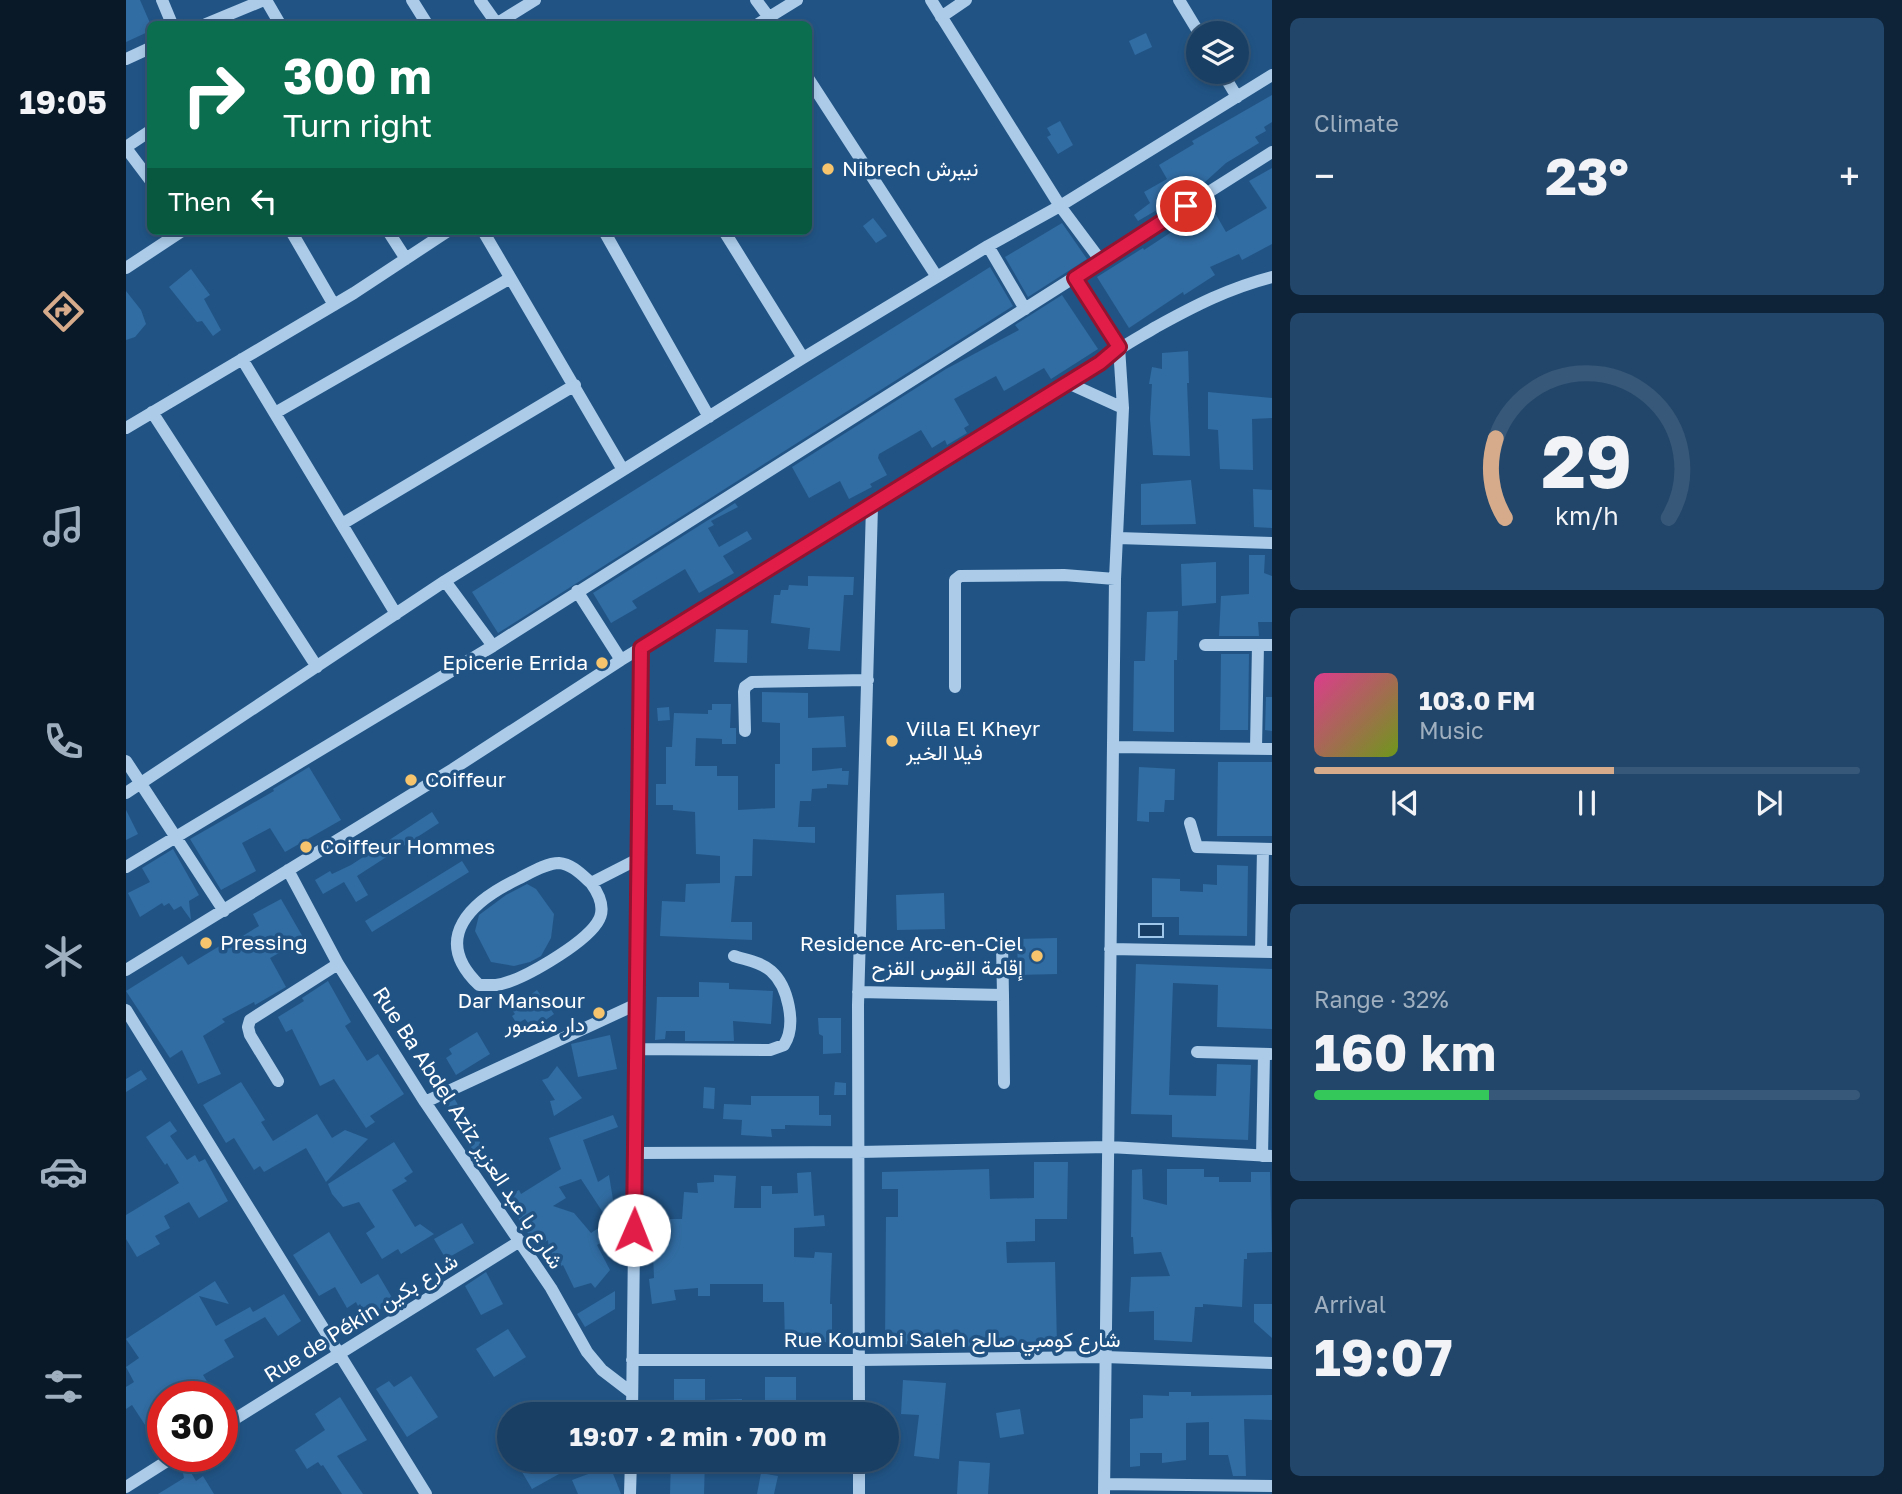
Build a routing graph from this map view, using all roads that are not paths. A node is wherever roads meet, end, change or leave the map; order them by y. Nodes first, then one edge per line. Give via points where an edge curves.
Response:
1 (162, 0) edge
2 (265, 0) edge
3 (412, 0) edge
4 (480, 0) edge
5 (535, 0) edge
6 (756, 0) edge
7 (797, 0) edge
8 (930, 0) edge
9 (966, 0) edge
10 (1179, 0) edge
11 (941, 17) junction
12 (171, 21) edge
13 (213, 21) edge
14 (278, 21) edge
15 (425, 21) edge
16 (495, 21) edge
17 (502, 21) edge
18 (766, 21) edge
19 (768, 21) edge
20 (1192, 21) edge
21 (147, 49) edge
22 (126, 59) edge
23 (1272, 75) edge
24 (812, 84) edge
25 (1229, 84) edge
26 (1237, 97) junction
27 (147, 133) edge
28 (126, 148) edge
29 (1272, 152) edge
30 (147, 176) edge
31 (1059, 206) junction
32 (176, 235) edge
33 (293, 235) edge
34 (391, 235) edge
35 (442, 235) edge
36 (485, 235) edge
37 (606, 235) edge
38 (726, 235) edge
39 (988, 246) junction
40 (406, 259) junction
41 (1101, 261) junction
42 (126, 268) edge
43 (937, 277) junction
44 (1272, 277) edge
45 (1075, 278) junction
46 (509, 279) junction
47 (334, 304) junction
48 (1025, 309) junction
49 (1119, 347) junction
50 (803, 358) junction
51 (242, 359) junction
52 (1068, 383) junction
53 (575, 385) junction
54 (1123, 408) junction
55 (152, 412) junction
56 (275, 413) junction
57 (709, 417) junction
58 (126, 428) edge
59 (623, 470) junction
60 (872, 506) junction
61 (342, 524) junction
62 (1118, 538) junction
63 (1272, 543) edge
64 (1115, 579) junction
65 (445, 581) junction
66 (577, 591) junction
67 (396, 614) junction
68 (1205, 645) dead end
69 (1258, 645) junction
70 (1272, 645) edge
71 (493, 646) junction
72 (641, 648) junction
73 (621, 660) junction
74 (317, 667) junction
75 (868, 680) junction
76 (955, 687) dead end
77 (745, 731) dead end
78 (1113, 747) junction
79 (1256, 748) junction
80 (1272, 749) edge
81 (126, 761) edge
82 (140, 784) junction
83 (126, 793) edge
84 (1190, 823) dead end
85 (175, 836) junction
86 (1268, 849) edge
87 (638, 859) junction
88 (126, 867) edge
89 (288, 870) junction
90 (591, 883) junction
91 (224, 911) junction
92 (1002, 944) dead end
93 (1110, 949) junction
94 (1266, 952) edge
95 (734, 956) dead end
96 (338, 964) junction
97 (126, 970) edge
98 (858, 992) junction
99 (1003, 995) junction
100 (637, 1004) junction
101 (126, 1010) edge
102 (636, 1049) junction
103 (1197, 1052) dead end
104 (1268, 1054) edge
105 (278, 1081) dead end
106 (1004, 1083) dead end
107 (425, 1102) junction
108 (1110, 1147) junction
109 (859, 1152) junction
110 (635, 1153) junction
111 (1267, 1156) edge
112 (520, 1241) junction
113 (339, 1356) junction
114 (1105, 1357) junction
115 (632, 1360) junction
116 (860, 1360) junction
117 (1272, 1363) edge
118 (632, 1393) junction
119 (632, 1402) edge
120 (859, 1402) edge
121 (238, 1417) edge
122 (150, 1472) edge
123 (631, 1472) edge
124 (859, 1472) edge
125 (1272, 1486) edge
126 (126, 1487) edge
127 (1104, 1489) edge
128 (426, 1494) edge
129 (630, 1494) edge
130 (859, 1494) edge

1 - 12 street
2 - 13 street
2 - 14 street
3 - 15 street
4 - 16 street
5 - 17 street
6 - 18 street
7 - 19 street
8 - 11 street
9 - 11 street
10 - 20 street
11 - 31 street
21 - 22 street
23 - 26 street
24 - 43 street
25 - 26 street
26 - 31 street
27 - 28 street
28 - 30 street
29 - 41 street
31 - 39 street
31 - 41 street
32 - 42 street
33 - 47 street
34 - 40 street
35 - 40 street
36 - 46 street
37 - 57 street
38 - 50 street
39 - 43 street
39 - 48 street
40 - 47 street
41 - 45 street
43 - 50 street
44 - 49 street via 1200,302
45 - 48 street
45 - 49 street
46 - 53 street
46 - 56 street
47 - 51 street
48 - 66 street
49 - 52 street
49 - 54 street
50 - 57 street
51 - 55 street
51 - 56 street
52 - 54 street
52 - 60 street
53 - 59 street
53 - 61 street
54 - 62 street
55 - 58 street
55 - 74 street
56 - 61 street
57 - 59 street
59 - 65 street
60 - 72 street
60 - 75 street
61 - 67 street
62 - 63 street
62 - 64 street
64 - 76 street via 960,576 955,580
64 - 78 street
65 - 67 street
65 - 71 street
66 - 71 street
66 - 73 street
67 - 74 street
68 - 69 street
69 - 70 street
69 - 79 street
71 - 85 street
72 - 73 street
72 - 87 street
73 - 89 street
74 - 82 street
75 - 77 street via 752,682 744,692
75 - 98 street
78 - 79 street
78 - 93 street
79 - 80 street
81 - 82 street
82 - 83 street
82 - 85 street
84 - 86 street via 1197,847
85 - 88 street
85 - 91 street
86 - 94 street
87 - 90 street
87 - 100 street
89 - 91 street
89 - 96 street, Rue Ba Abdel Aziz شارع با عبد العزيز
90 - 90 street via 578,871 554,863 507,884 474,907 461,922 457,940 458,956 468,974 479,985 497,985 550,961 598,922 600,896
91 - 97 street
92 - 99 street
93 - 94 street
93 - 108 street
95 - 102 street via 770,970 782,988 790,1028 784,1045 770,1050
96 - 105 street via 250,1020 250,1035
96 - 107 street, Rue Ba Abdel Aziz شارع با عبد العزيز
98 - 99 street
98 - 109 street
99 - 106 street
100 - 102 street
100 - 107 street
101 - 113 street
102 - 110 street
103 - 104 street
104 - 111 street
107 - 112 street, Rue Ba Abdel Aziz شارع با عبد العزيز
108 - 109 street
108 - 111 street
108 - 114 street
109 - 110 street
109 - 116 street
110 - 115 street
112 - 113 street, Rue de Pékin شارع بكين
112 - 118 street, Rue Ba Abdel Aziz شارع با عبد العزيز via 587,1352
113 - 121 street, Rue de Pékin شارع بكين
113 - 128 street
114 - 116 street, Rue Koumbi Saleh شارع كومبي صالح
114 - 117 street, Rue Koumbi Saleh شارع كومبي صالح
114 - 127 street
115 - 116 street, Rue Koumbi Saleh شارع كومبي صالح
115 - 118 street
116 - 120 street
118 - 119 street
122 - 126 street
123 - 129 street
124 - 130 street
125 - 127 street

